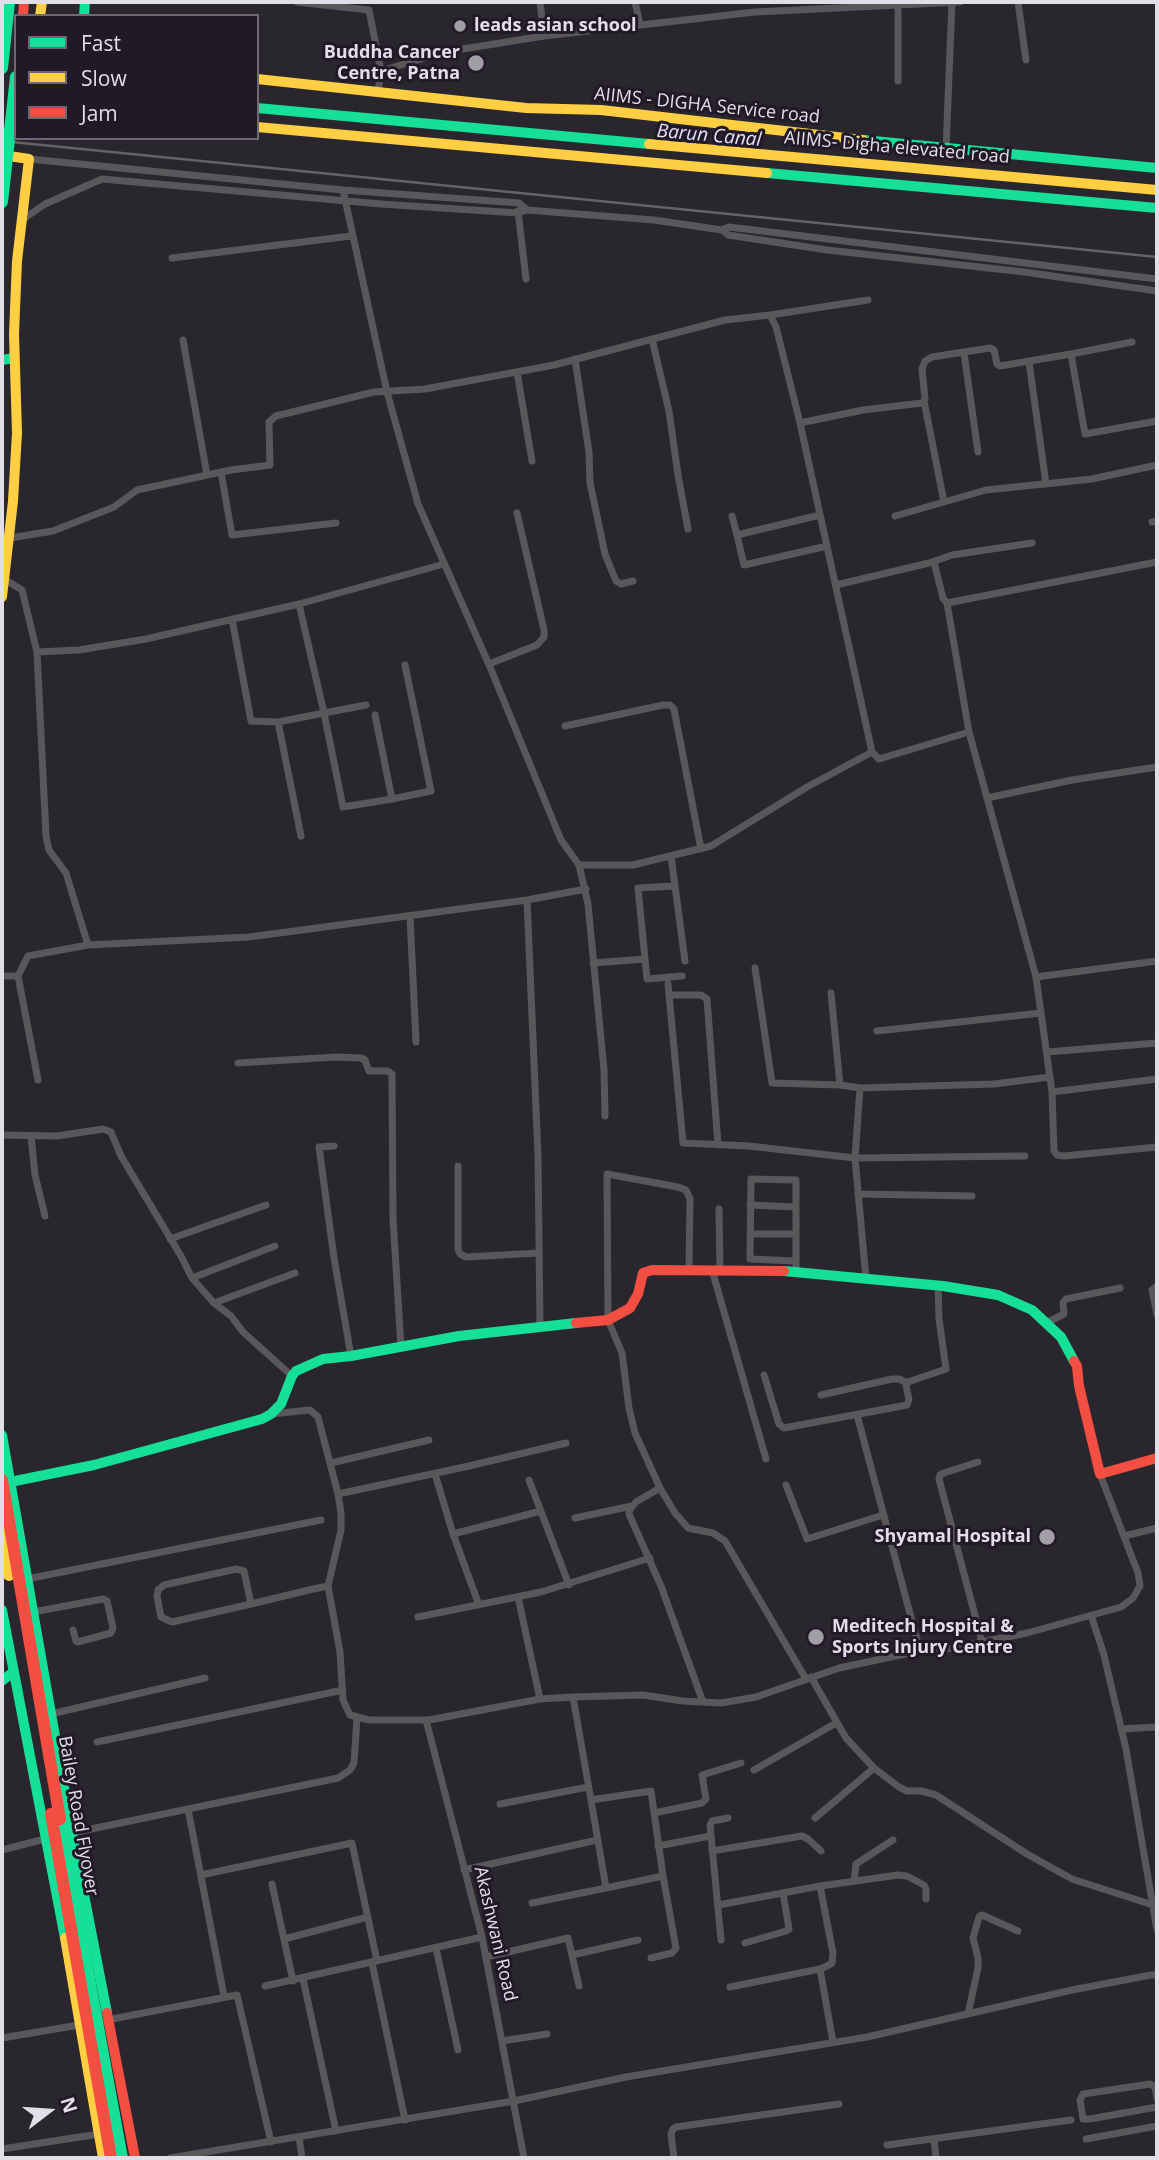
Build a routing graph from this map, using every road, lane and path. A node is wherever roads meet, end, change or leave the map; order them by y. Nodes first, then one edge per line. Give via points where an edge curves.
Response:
1 (9, 2) edge
2 (297, 2) edge
3 (540, 2) edge
4 (635, 2) edge
5 (952, 2) edge
6 (960, 2) edge
7 (1018, 2) edge
8 (865, 4) edge
9 (898, 5) junction
10 (796, 6) edge
11 (640, 25) junction
12 (544, 36) junction
13 (1026, 60) dead end
14 (2, 68) edge
15 (381, 71) junction
16 (259, 79) edge
17 (898, 81) dead end
18 (378, 92) junction
19 (14, 95) edge
20 (259, 108) edge
21 (259, 127) edge
22 (946, 149) junction
23 (2, 155) edge
24 (29, 159) junction
25 (1157, 168) edge
26 (343, 190) junction
27 (1157, 190) edge
28 (344, 201) junction
29 (2, 202) edge
30 (519, 203) junction
31 (1157, 208) edge
32 (527, 209) junction
33 (518, 213) junction
34 (22, 220) junction
35 (722, 230) junction
36 (351, 236) junction
37 (172, 258) dead end
38 (526, 279) dead end
39 (1157, 279) edge
40 (1157, 290) edge
41 (868, 300) dead end
42 (770, 315) junction
43 (652, 339) junction
44 (183, 340) dead end
45 (1132, 342) dead end
46 (964, 353) junction
47 (1071, 354) junction
48 (8, 359) edge
49 (576, 359) junction
50 (1030, 362) junction
51 (517, 372) junction
52 (387, 392) junction
53 (924, 401) junction
54 (1157, 421) edge
55 (800, 423) junction
56 (978, 452) dead end
57 (532, 461) dead end
58 (1157, 466) edge
59 (221, 472) junction
60 (207, 475) junction
61 (1046, 484) junction
62 (944, 502) junction
63 (517, 513) dead end
64 (820, 515) junction
65 (732, 516) dead end
66 (895, 516) dead end
67 (335, 523) dead end
68 (688, 530) dead end
69 (737, 535) junction
70 (10, 538) junction
71 (1032, 543) dead end
72 (827, 546) junction
73 (934, 562) junction
74 (1157, 562) edge
75 (444, 564) junction
76 (4, 579) junction
77 (633, 580) dead end
78 (835, 585) junction
79 (2, 597) edge
80 (947, 603) junction
81 (299, 604) junction
82 (232, 619) junction
83 (37, 652) junction
84 (489, 664) junction
85 (405, 665) dead end
86 (366, 705) dead end
87 (324, 713) junction
88 (375, 715) dead end
89 (278, 722) junction
90 (565, 726) dead end
91 (969, 732) junction
92 (872, 752) junction
93 (1157, 767) edge
94 (987, 798) junction
95 (392, 799) junction
96 (301, 836) dead end
97 (701, 849) junction
98 (671, 856) junction
99 (579, 865) junction
100 (675, 886) junction
101 (586, 889) junction
102 (527, 900) junction
103 (410, 916) junction
104 (88, 945) junction
105 (645, 959) junction
106 (685, 961) dead end
107 (1157, 961) edge
108 (593, 963) junction
109 (755, 968) dead end
110 (2, 976) edge
111 (18, 976) junction
112 (682, 976) dead end
113 (1036, 977) junction
114 (668, 984) dead end
115 (831, 993) dead end
116 (668, 995) junction
117 (1041, 1013) junction
118 (877, 1031) dead end
119 (416, 1042) dead end
120 (1157, 1043) edge
121 (1047, 1052) junction
122 (238, 1063) dead end
123 (1050, 1077) junction
124 (1157, 1079) edge
125 (38, 1080) dead end
126 (839, 1085) junction
127 (860, 1088) junction
128 (1052, 1092) junction
129 (605, 1116) dead end
130 (2, 1135) edge
131 (31, 1136) junction
132 (718, 1145) junction
133 (334, 1146) dead end
134 (1157, 1147) edge
135 (1025, 1156) dead end
136 (855, 1158) junction
137 (458, 1166) dead end
138 (859, 1194) junction
139 (972, 1195) dead end
140 (267, 1205) dead end
141 (750, 1205) junction
142 (795, 1207) junction
143 (719, 1209) dead end
144 (45, 1216) dead end
145 (750, 1234) junction
146 (795, 1234) junction
147 (170, 1238) junction
148 (275, 1245) dead end
149 (539, 1253) junction
150 (796, 1266) junction
151 (688, 1270) junction
152 (716, 1270) junction
153 (295, 1273) dead end
154 (192, 1278) junction
155 (866, 1279) junction
156 (938, 1286) junction
157 (1157, 1286) edge
158 (1120, 1288) dead end
159 (214, 1303) junction
160 (1157, 1314) edge
161 (608, 1320) junction
162 (1046, 1323) junction
163 (540, 1327) junction
164 (401, 1347) junction
165 (351, 1356) junction
166 (764, 1375) dead end
167 (292, 1376) junction
168 (907, 1383) junction
169 (821, 1395) dead end
170 (271, 1414) junction
171 (857, 1415) junction
172 (2, 1435) edge
173 (429, 1440) dead end
174 (566, 1443) dead end
175 (1157, 1458) edge
176 (766, 1459) dead end
177 (978, 1462) dead end
178 (331, 1463) junction
179 (435, 1474) junction
180 (1100, 1474) junction
181 (529, 1480) dead end
182 (4, 1481) edge
183 (786, 1485) dead end
184 (660, 1488) junction
185 (338, 1494) junction
186 (632, 1506) junction
187 (541, 1511) junction
188 (883, 1514) junction
189 (575, 1518) dead end
190 (321, 1520) dead end
191 (1157, 1528) edge
192 (2, 1531) edge
193 (453, 1534) junction
194 (1124, 1536) junction
195 (650, 1558) junction
196 (27, 1579) junction
197 (569, 1585) junction
198 (328, 1586) junction
199 (518, 1597) junction
200 (251, 1604) junction
201 (479, 1605) junction
202 (2, 1610) edge
203 (33, 1612) junction
204 (1091, 1615) junction
205 (418, 1617) dead end
206 (36, 1626) junction
207 (73, 1630) dead end
208 (6, 1631) junction
209 (982, 1642) junction
210 (920, 1651) junction
211 (13, 1672) junction
212 (205, 1678) dead end
213 (808, 1678) junction
214 (2, 1681) edge
215 (46, 1687) junction
216 (342, 1690) junction
217 (17, 1692) junction
218 (573, 1697) junction
219 (540, 1699) junction
220 (703, 1702) junction
221 (51, 1714) junction
222 (357, 1718) junction
223 (426, 1720) junction
224 (836, 1723) junction
225 (1157, 1727) edge
226 (1121, 1729) junction
227 (97, 1742) dead end
228 (741, 1763) dead end
229 (874, 1768) junction
230 (754, 1770) dead end
231 (588, 1787) junction
232 (591, 1800) junction
233 (500, 1804) dead end
234 (188, 1809) junction
235 (654, 1813) junction
236 (728, 1818) dead end
237 (815, 1818) dead end
238 (72, 1833) junction
239 (710, 1836) junction
240 (47, 1839) junction
241 (597, 1840) junction
242 (893, 1840) dead end
243 (658, 1846) junction
244 (2, 1850) edge
245 (712, 1851) junction
246 (821, 1851) dead end
247 (464, 1870) junction
248 (201, 1875) junction
249 (663, 1876) junction
250 (854, 1881) junction
251 (272, 1884) dead end
252 (820, 1886) junction
253 (606, 1888) junction
254 (1154, 1889) edge
255 (783, 1893) junction
256 (926, 1899) dead end
257 (532, 1903) dead end
258 (718, 1905) junction
259 (1153, 1905) junction
260 (368, 1917) junction
261 (1157, 1930) edge
262 (1018, 1931) dead end
263 (482, 1937) junction
264 (284, 1939) junction
265 (638, 1940) dead end
266 (721, 1940) dead end
267 (745, 1943) dead end
268 (436, 1948) junction
269 (572, 1955) junction
270 (486, 1957) junction
271 (651, 1958) dead end
272 (375, 1962) junction
273 (820, 1969) junction
274 (1157, 1975) edge
275 (303, 1979) junction
276 (293, 1981) junction
277 (265, 1986) dead end
278 (579, 1986) dead end
279 (730, 1987) dead end
280 (224, 1996) junction
281 (968, 2014) junction
282 (107, 2020) junction
283 (79, 2025) junction
284 (547, 2034) dead end
285 (2, 2038) edge
286 (502, 2041) junction
287 (833, 2042) junction
288 (458, 2050) dead end
289 (1157, 2098) edge
290 (514, 2101) junction
291 (839, 2104) dead end
292 (1157, 2107) edge
293 (405, 2120) junction
294 (1071, 2120) dead end
295 (1157, 2126) edge
296 (336, 2131) junction
297 (99, 2134) junction
298 (299, 2137) junction
299 (934, 2139) junction
300 (1086, 2139) dead end
301 (271, 2142) junction
302 (887, 2145) dead end
303 (2, 2149) edge
304 (103, 2158) edge
305 (111, 2158) edge
306 (122, 2158) edge
307 (135, 2158) edge
308 (170, 2158) edge
309 (302, 2158) edge
310 (524, 2158) edge
311 (674, 2158) edge
312 (936, 2158) edge

1 - 14 main road, bridge
2 - 15 street via 369,10
3 - 12 street
4 - 11 street
5 - 6 street
5 - 9 street
5 - 22 street
7 - 13 street
8 - 9 street
8 - 10 street
9 - 17 street
10 - 11 street
11 - 12 street
12 - 15 street via 444,52
15 - 18 street
16 - 18 main road, AIIMS - DIGHA Service road
18 - 22 main road, AIIMS - DIGHA Service road via 526,108 601,110
19 - 29 main road, bridge
20 - 27 main road, AIIMS- Digha elevated road
21 - 31 main road, AIIMS- Digha elevated road
22 - 25 main road, AIIMS - DIGHA Service road
23 - 24 main road
24 - 26 street
24 - 34 main road
26 - 28 street
26 - 30 street
28 - 33 street
28 - 34 street via 102,179 44,204
28 - 36 street
30 - 32 street
30 - 33 street
32 - 33 street
32 - 35 street
33 - 38 street
34 - 48 main road
35 - 39 street via 729,227
35 - 40 street via 728,235 827,250
36 - 37 street
36 - 52 street
41 - 42 street
42 - 43 street via 724,320
42 - 55 street
43 - 49 street
43 - 68 street
44 - 60 street
45 - 47 street
46 - 50 street via 992,348 1000,366
46 - 53 street via 925,361
46 - 56 street
47 - 50 street
47 - 54 street via 1085,434
48 - 70 main road via 16,433
49 - 51 street
49 - 77 street via 590,483 605,554 616,581
50 - 61 street
51 - 52 street
51 - 57 street
52 - 59 street via 276,416 269,422 270,466
52 - 75 street via 418,504
53 - 55 street
53 - 62 street
55 - 64 street
58 - 61 street
59 - 60 street
59 - 67 street via 232,535
60 - 70 street via 137,490 114,507 53,531
61 - 62 street via 986,490
62 - 66 street
63 - 84 street via 544,637 537,645
64 - 69 street
64 - 72 street
65 - 69 street
69 - 72 street via 744,565
70 - 76 main road
71 - 73 street
72 - 78 street
73 - 78 street
73 - 80 street
74 - 80 street
75 - 81 street
75 - 84 street
76 - 79 main road
76 - 83 street via 22,590
78 - 92 street
80 - 91 street
81 - 82 street
81 - 87 street
82 - 83 street via 146,639
82 - 89 street via 251,721
83 - 104 street via 46,836 49,850 66,873
84 - 99 street via 561,840
85 - 95 street via 431,791
86 - 87 street
87 - 89 street
87 - 95 street via 343,807
88 - 95 street
89 - 96 street
90 - 97 street via 670,705
91 - 92 street via 879,759
91 - 94 street
92 - 97 street
93 - 94 street
94 - 113 street
97 - 98 street
98 - 99 street via 633,865
98 - 100 street
99 - 101 street
100 - 105 street via 638,888
100 - 106 street
101 - 102 street
101 - 108 street
102 - 103 street
102 - 149 street
103 - 104 street via 248,937
103 - 119 street
104 - 111 street via 28,956
105 - 108 street
105 - 112 street via 647,979
107 - 113 street
108 - 129 street
109 - 126 street via 772,1083
110 - 111 street
111 - 125 street
113 - 117 street
114 - 116 street
115 - 126 street
116 - 132 street via 683,1143
116 - 132 street via 707,999
117 - 118 street
117 - 121 street
120 - 121 street
121 - 123 street
122 - 164 street via 361,1058 369,1071 392,1074 393,1218
123 - 127 street via 994,1084
123 - 128 street
124 - 128 street
126 - 127 street
127 - 136 street
128 - 134 street via 1057,1155
130 - 131 street
131 - 144 street
131 - 147 street via 111,1132
132 - 136 street
133 - 165 street via 319,1147
135 - 136 street
136 - 138 street
137 - 149 street via 460,1254
138 - 139 street
138 - 155 street
140 - 147 street
141 - 142 street
141 - 142 street via 751,1179 796,1180
141 - 145 street
142 - 146 street
143 - 152 street
145 - 146 street
145 - 150 street via 750,1259
146 - 150 street
147 - 154 street
148 - 154 street
149 - 163 street
150 - 152 main road
150 - 155 main road
151 - 152 main road
151 - 161 main road via 647,1271 630,1308
151 - 161 street via 690,1199 686,1190 607,1174
152 - 176 street
153 - 159 street
154 - 159 street
155 - 156 main road
156 - 162 main road via 998,1295 1032,1310
156 - 168 street via 946,1368
157 - 160 street via 1152,1290
158 - 162 street via 1068,1298 1063,1301 1062,1316
159 - 167 street
161 - 163 main road
161 - 184 street via 622,1353 635,1433
162 - 180 main road via 1061,1337 1077,1366
163 - 164 main road
164 - 165 main road
165 - 167 main road via 323,1359
166 - 171 street via 783,1428
167 - 170 main road via 281,1404
168 - 169 street via 892,1379
168 - 171 street via 907,1405
170 - 178 street via 315,1412
170 - 182 main road via 94,1465
171 - 188 street
172 - 182 main road
173 - 178 street
174 - 179 street
175 - 180 main road
177 - 209 street via 944,1473 939,1479
178 - 185 street
179 - 185 street
179 - 193 street
180 - 194 street
181 - 187 street
182 - 196 main road
182 - 306 main road, Bailey Road Flyover, bridge
183 - 188 street via 807,1539
184 - 186 street
184 - 213 street via 688,1528 713,1533 725,1541
185 - 198 street via 341,1530
186 - 189 street
186 - 195 street via 631,1519
187 - 193 street
187 - 197 street
188 - 210 street
190 - 196 street
191 - 194 street
192 - 305 main road, Bailey Road Flyover, bridge
193 - 201 street
194 - 204 street via 1140,1586 1121,1606
195 - 197 street
195 - 220 street
196 - 203 main road
197 - 199 street
198 - 200 street
198 - 216 street
199 - 201 street
199 - 219 street
200 - 200 street via 172,1622 161,1617 157,1596 164,1585 236,1569 244,1571
201 - 205 street
202 - 208 main road
203 - 206 main road
203 - 207 street via 107,1601 111,1633 78,1642
204 - 209 street
204 - 226 street
206 - 208 main road
206 - 215 main road
208 - 211 main road
209 - 210 street
210 - 213 street
211 - 214 main road
211 - 217 main road
212 - 221 street
213 - 220 street via 756,1697
213 - 224 street
215 - 217 main road
215 - 221 main road
216 - 222 street via 344,1706
216 - 227 street
217 - 240 main road
218 - 219 street
218 - 220 street via 643,1695
218 - 231 street
219 - 223 street
221 - 238 main road
222 - 223 street
222 - 234 street via 354,1763 338,1778
223 - 247 street, Akashwani Road
224 - 229 street
224 - 230 street
225 - 226 street
226 - 254 street
228 - 235 street via 702,1775 704,1802
229 - 237 street
229 - 259 street via 904,1790 926,1792 950,1803 1072,1879
231 - 232 street
231 - 233 street
232 - 235 street via 651,1791
232 - 241 street
234 - 238 street
234 - 248 street
235 - 243 street
236 - 239 street via 711,1822
238 - 240 street
238 - 282 main road
239 - 243 street
239 - 245 street
240 - 244 street
240 - 283 main road
241 - 247 street
241 - 253 street
242 - 250 street via 856,1864
243 - 249 street
245 - 246 street via 802,1836
245 - 258 street
247 - 263 street, Akashwani Road
248 - 260 street via 352,1843
248 - 280 street
249 - 253 street
249 - 271 street via 676,1948
250 - 252 street
250 - 256 street via 903,1875 924,1885
251 - 264 street
252 - 255 street
252 - 273 street via 833,1958
253 - 257 street
254 - 259 street
255 - 258 street
255 - 267 street via 789,1929
258 - 266 street
259 - 261 street
260 - 264 street
260 - 272 street
262 - 281 street via 979,1917 973,1938 978,1968
263 - 268 street
263 - 270 street, Akashwani Road
264 - 276 street
265 - 269 street
268 - 272 street
268 - 288 street
269 - 270 street via 568,1938
269 - 278 street
270 - 286 street, Akashwani Road
272 - 275 street
272 - 293 street
273 - 279 street
273 - 287 street
274 - 281 street
275 - 276 street
275 - 296 street
276 - 277 street
280 - 282 street
280 - 301 street via 238,1997
281 - 287 street
282 - 307 main road
283 - 285 street
283 - 297 main road
284 - 286 street
286 - 290 street, Akashwani Road
287 - 290 street
289 - 292 street via 1150,2084 1083,2094 1080,2100 1083,2119
290 - 293 street
290 - 310 street, Akashwani Road
291 - 311 street via 676,2127 671,2134
293 - 296 street
294 - 299 street
295 - 300 street
296 - 298 street
297 - 303 street
297 - 304 main road
298 - 301 street
298 - 309 street
299 - 302 street
299 - 312 street
301 - 308 street

